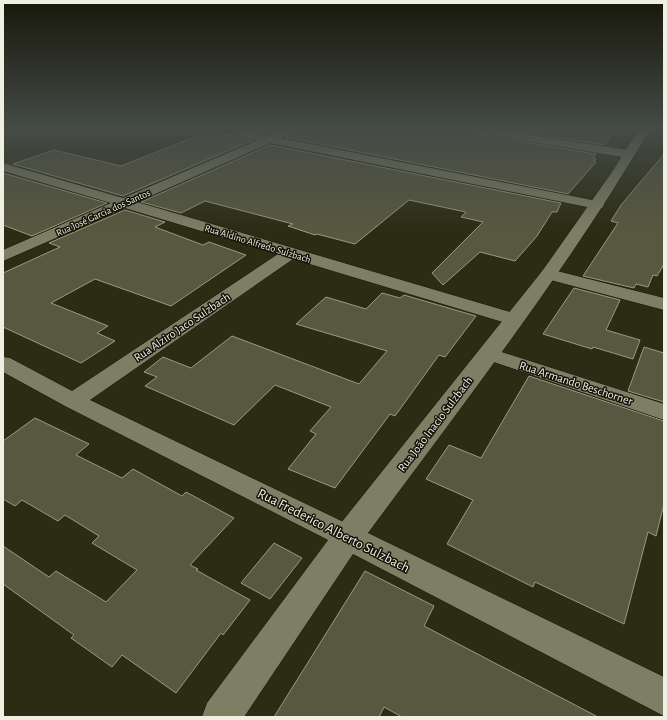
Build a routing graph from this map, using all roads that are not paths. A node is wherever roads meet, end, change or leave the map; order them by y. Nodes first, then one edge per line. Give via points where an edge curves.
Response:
1 (216, 163) edge
2 (382, 163) edge
3 (623, 163) edge
4 (3, 167) edge
5 (123, 203) junction
6 (597, 205) junction
7 (290, 253) junction
8 (3, 256) edge
9 (549, 274) junction
10 (664, 304) edge
11 (513, 319) junction
12 (488, 354) junction
13 (3, 363) edge
14 (73, 401) junction
15 (664, 412) edge
16 (348, 537) junction
17 (664, 697) edge
18 (221, 717) edge

1 - 5 street, Rua José Garcia dos Santos
2 - 6 street
3 - 6 street, Rua João Inacio Sulzbach
4 - 5 street, Rua Aldino Alfredo Sulzbach
5 - 7 street, Rua Aldino Alfredo Sulzbach
5 - 8 street, Rua José Garcia dos Santos
6 - 9 street, Rua João Inacio Sulzbach
7 - 11 street, Rua Aldino Alfredo Sulzbach
7 - 14 street, Rua Alziro Jaco Sulzbach
9 - 10 street
9 - 11 street, Rua João Inacio Sulzbach
11 - 12 street, Rua João Inacio Sulzbach
12 - 15 street, Rua Armando Beschorner
12 - 16 street, Rua João Inacio Sulzbach
13 - 14 street, Rua Frederico Alberto Sulzbach
14 - 16 street, Rua Frederico Alberto Sulzbach
16 - 17 street, Rua Frederico Alberto Sulzbach
16 - 18 street, Rua João Inacio Sulzbach

